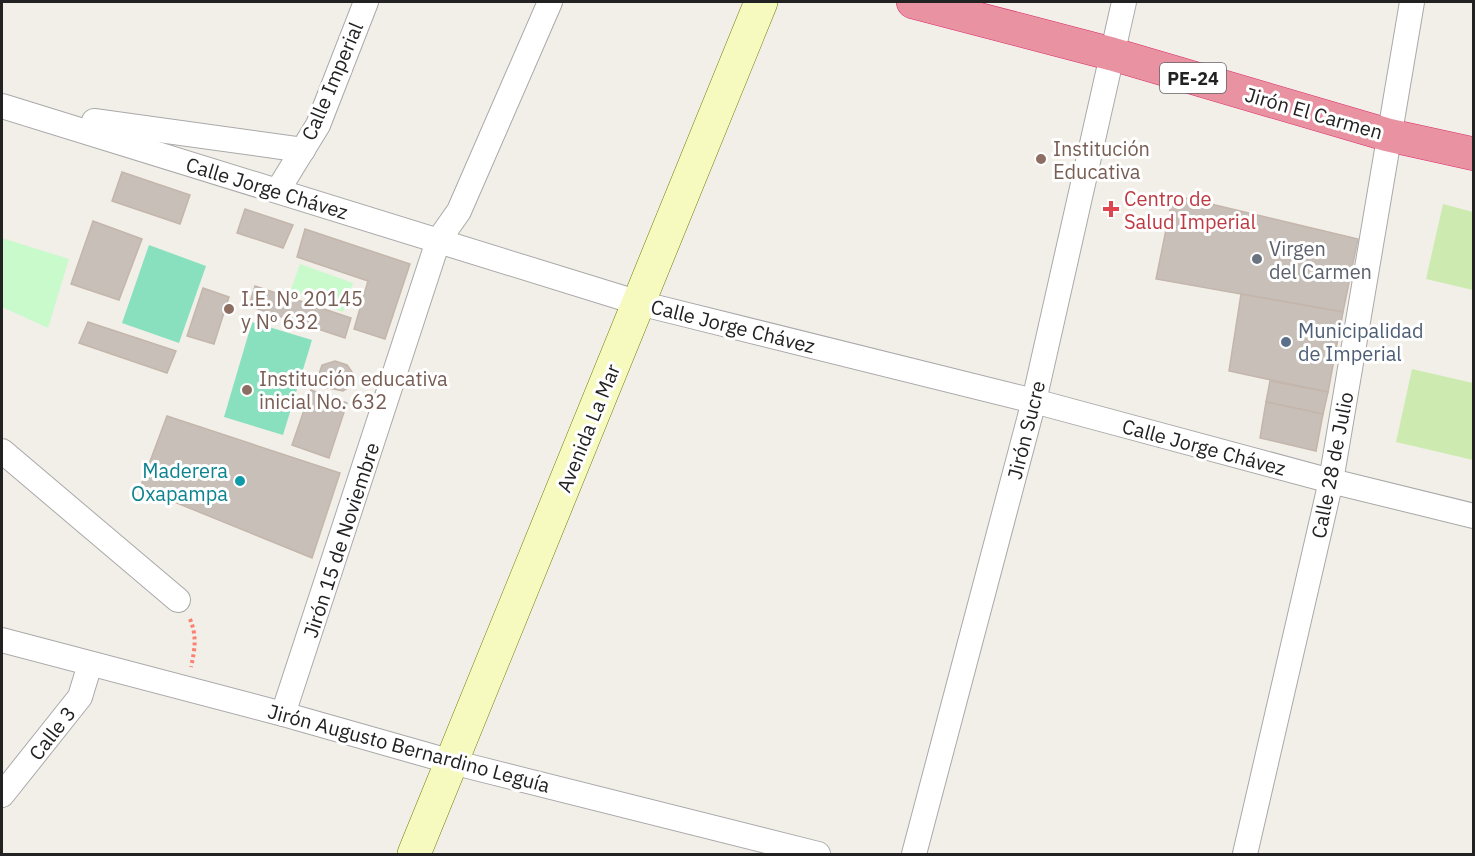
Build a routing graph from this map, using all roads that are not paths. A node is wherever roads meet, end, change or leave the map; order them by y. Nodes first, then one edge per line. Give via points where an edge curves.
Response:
1 (366, 2) edge
2 (550, 2) edge
3 (761, 2) edge
4 (913, 2) edge
5 (1124, 2) edge
6 (1412, 2) edge
7 (1112, 54) junction
8 (13, 109) edge
9 (1389, 135) junction
10 (303, 150) junction
11 (1473, 154) edge
12 (278, 190) junction
13 (438, 242) junction
14 (639, 303) junction
15 (1034, 401) junction
16 (2, 452) edge
17 (1331, 481) junction
18 (1473, 516) edge
19 (178, 600) road end
20 (2, 640) edge
21 (90, 664) junction
22 (283, 714) junction
23 (453, 762) junction
24 (2, 795) edge
25 (414, 855) edge
26 (818, 855) edge
27 (914, 855) edge
28 (1245, 855) edge

1 - 10 street, Calle Imperial via 318,125
2 - 13 street, Jirón 15 de Noviembre via 459,211
3 - 14 main road, Avenida La Mar
4 - 7 highway, Jirón El Carmen / PE-24
5 - 7 street, Jirón Sucre
6 - 9 street, Calle 28 de Julio
7 - 9 highway, Jirón El Carmen / PE-24
7 - 15 street, Jirón Sucre
8 - 10 street
8 - 12 street, Calle Jorge Chávez
9 - 11 highway, Jirón El Carmen / PE-24
9 - 17 street, Calle 28 de Julio
10 - 12 street, Calle Imperial
12 - 13 street, Calle Jorge Chávez
13 - 14 street, Calle Jorge Chávez
13 - 22 street, Jirón 15 de Noviembre
14 - 15 street, Calle Jorge Chávez
14 - 23 main road, Avenida La Mar
15 - 17 street, Calle Jorge Chávez
15 - 27 street, Jirón Sucre
16 - 19 street
17 - 18 street, Calle Jorge Chávez
17 - 28 street, Calle 28 de Julio
20 - 21 street, Jirón Augusto Bernardino Leguía
21 - 22 street, Jirón Augusto Bernardino Leguía
21 - 24 street, Calle 3 via 80,697
22 - 23 street, Jirón Augusto Bernardino Leguía
23 - 25 main road, Avenida La Mar
23 - 26 street, Jirón Augusto Bernardino Leguía

